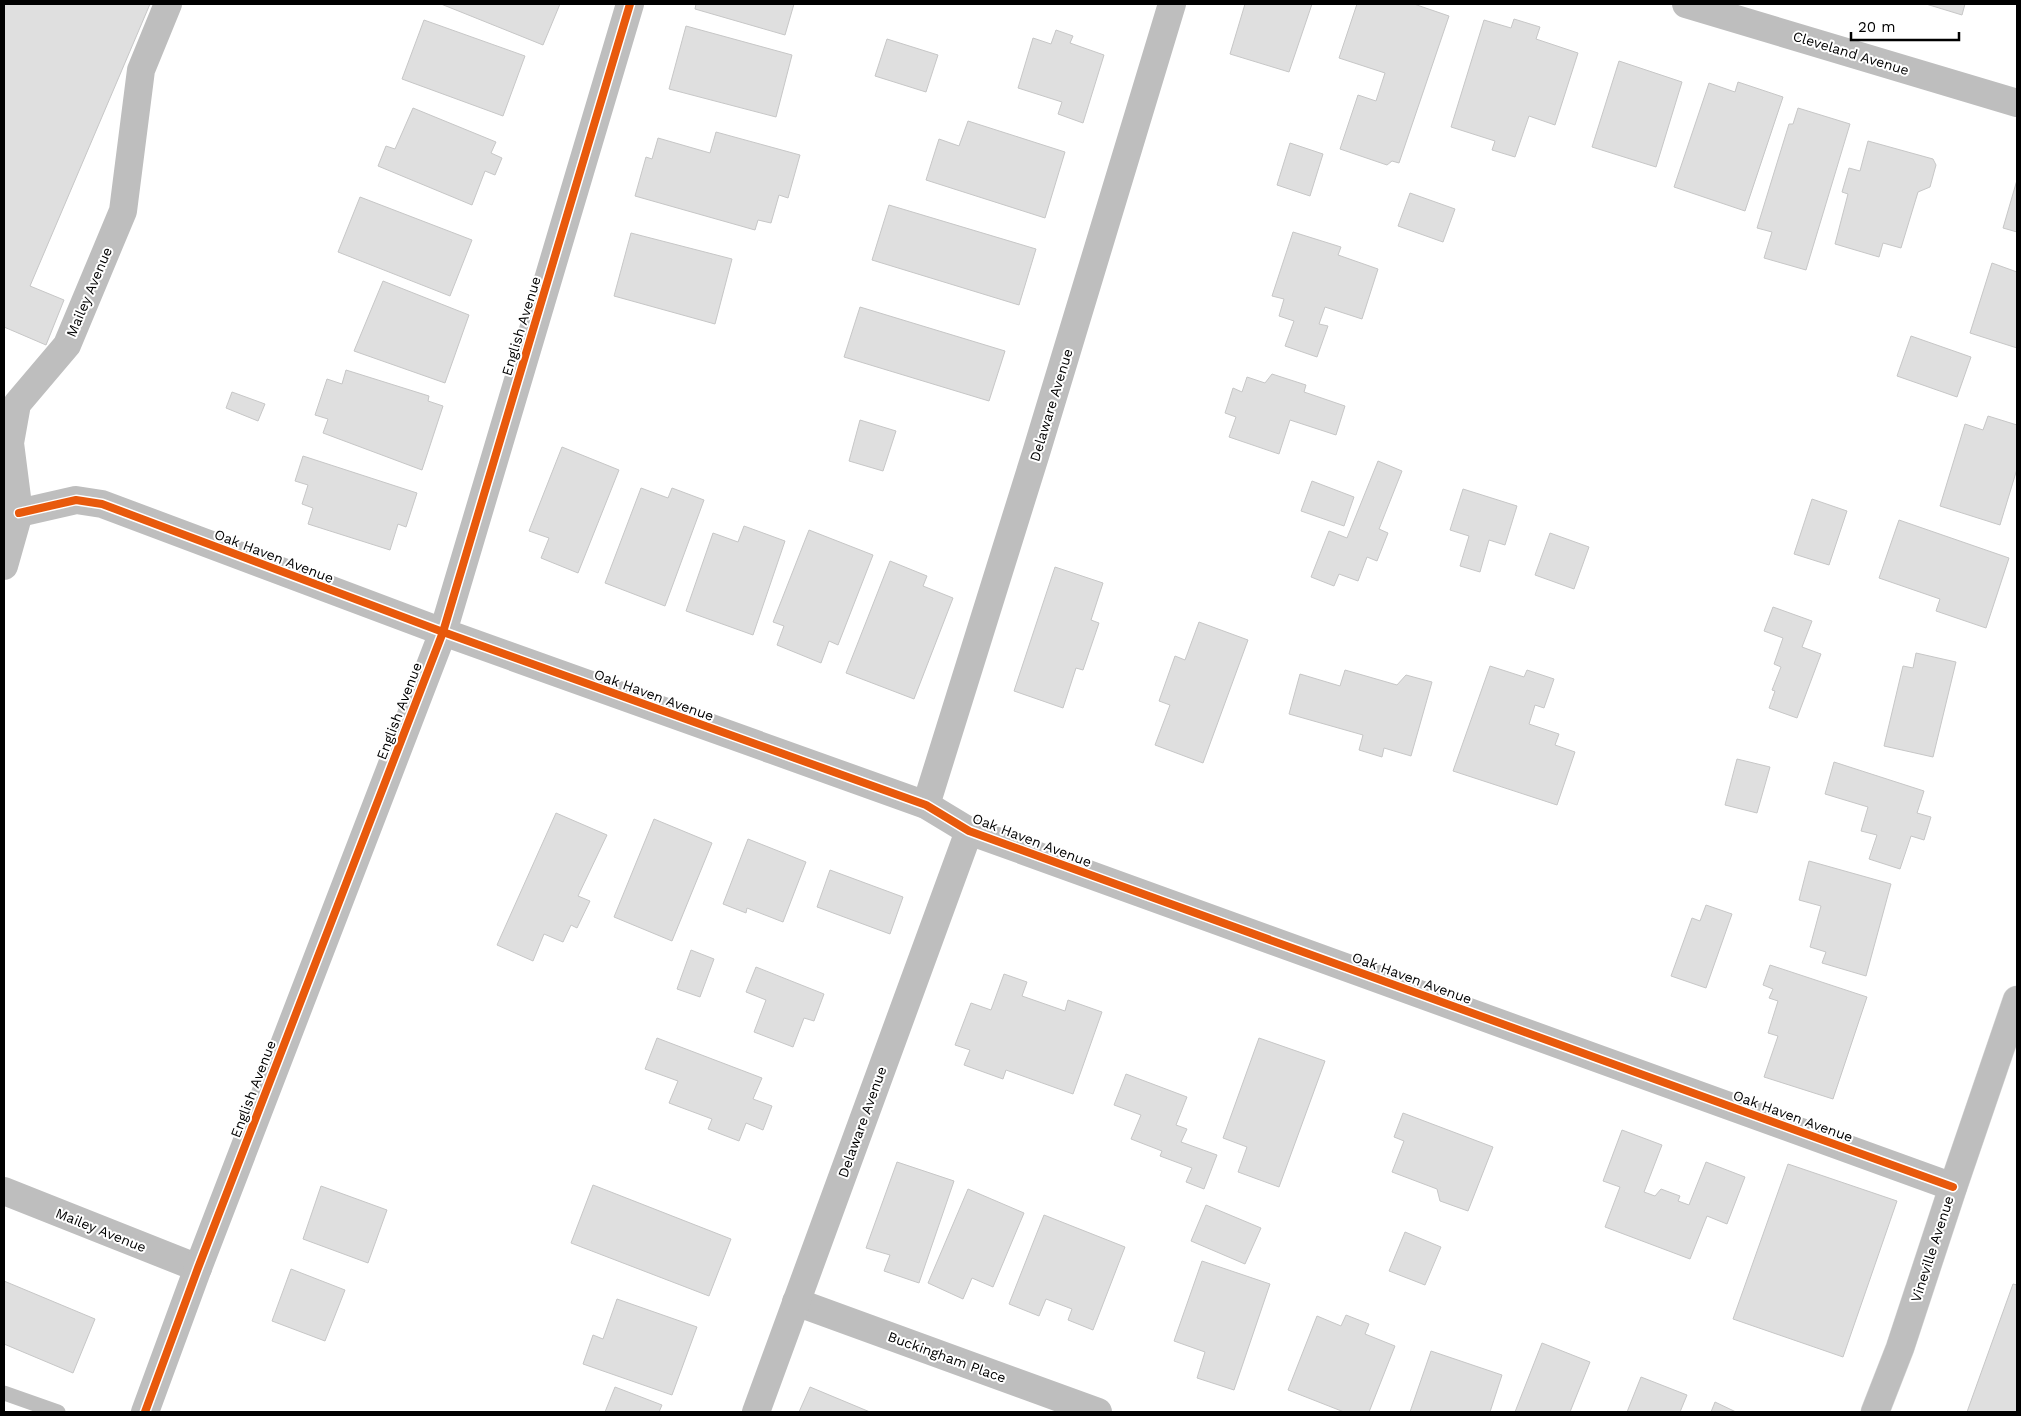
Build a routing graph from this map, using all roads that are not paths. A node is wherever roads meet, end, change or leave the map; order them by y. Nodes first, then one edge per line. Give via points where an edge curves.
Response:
1 (168, 4) edge
2 (630, 4) edge
3 (1172, 4) edge
4 (1686, 4) edge
5 (2017, 103) edge
6 (10, 402) edge
7 (19, 513) junction
8 (4, 566) edge
9 (443, 632) junction
10 (926, 806) junction
11 (969, 831) junction
12 (2017, 1000) edge
13 (1953, 1187) junction
14 (4, 1191) edge
15 (198, 1268) junction
16 (796, 1302) junction
17 (4, 1393) edge
18 (42, 1410) edge
19 (58, 1412) edge
20 (145, 1412) edge
21 (756, 1412) edge
22 (1098, 1412) edge
23 (1875, 1412) edge

1 - 6 street, Mailey Avenue via 141,70 123,211 67,345
2 - 9 street, English Avenue
3 - 10 street, Delaware Avenue
4 - 5 street, Cleveland Avenue
6 - 7 street, Mailey Avenue via 10,442
7 - 8 street, Mailey Avenue
7 - 9 street, Oak Haven Avenue via 76,500 102,504
9 - 10 street, Oak Haven Avenue
9 - 15 street, English Avenue
10 - 11 street, Oak Haven Avenue
11 - 13 street, Oak Haven Avenue
11 - 16 street, Delaware Avenue
12 - 13 street, Vineville Avenue
13 - 23 street, Vineville Avenue via 1900,1348
14 - 15 street, Mailey Avenue
15 - 20 street, English Avenue
16 - 21 street, Delaware Avenue
16 - 22 street, Buckingham Place
17 - 18 lane
18 - 19 lane

